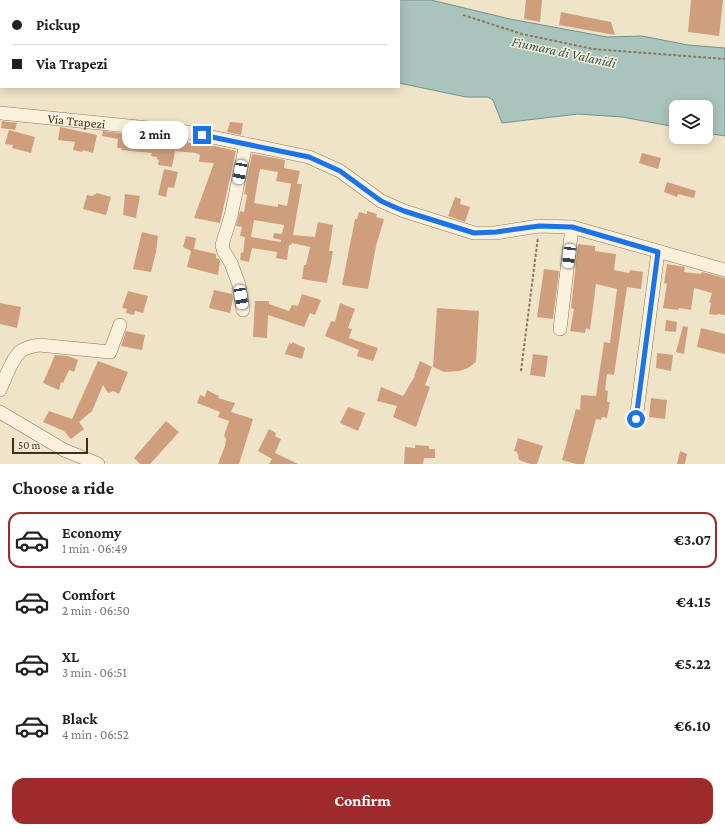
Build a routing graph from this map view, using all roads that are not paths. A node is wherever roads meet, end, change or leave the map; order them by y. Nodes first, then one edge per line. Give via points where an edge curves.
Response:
1 (0, 113) edge
2 (246, 144) junction
3 (572, 227) junction
4 (658, 252) junction
5 (725, 270) edge
6 (243, 310) dead end
7 (120, 324) dead end
8 (560, 329) dead end
9 (0, 390) edge
10 (0, 412) edge
11 (636, 419) dead end
12 (98, 464) edge

1 - 2 street, Via Trapezi via 188,132
2 - 3 street, Via Trapezi via 309,157 340,171 381,201 474,233 539,226
2 - 6 street via 222,246 239,285
3 - 4 street, Via Trapezi
3 - 8 street
4 - 5 street, Via Trapezi
4 - 11 street
7 - 9 street via 110,352 39,345 22,350
10 - 12 street via 64,450

